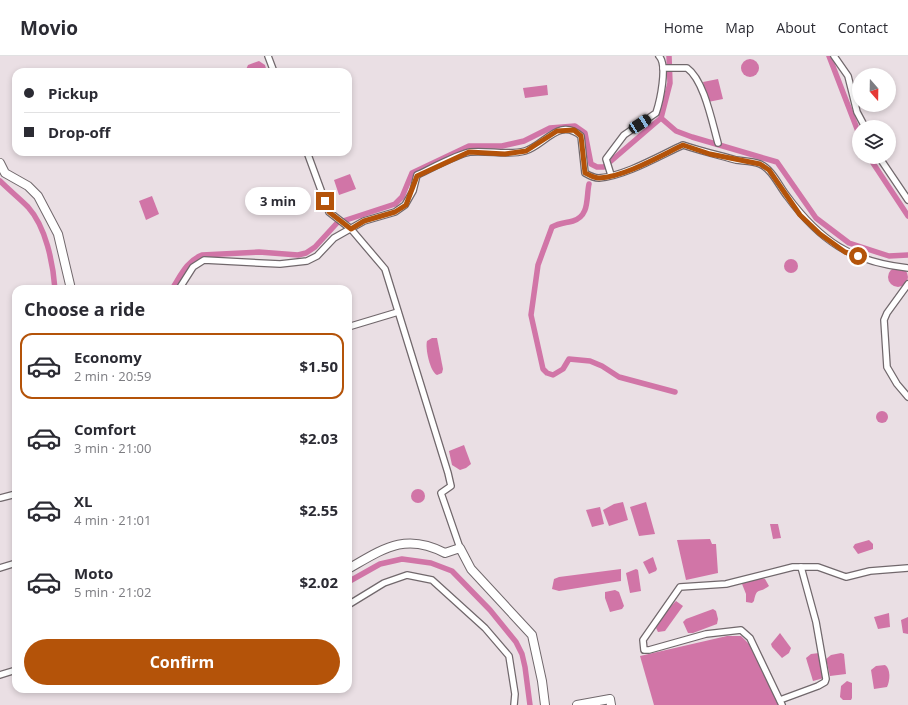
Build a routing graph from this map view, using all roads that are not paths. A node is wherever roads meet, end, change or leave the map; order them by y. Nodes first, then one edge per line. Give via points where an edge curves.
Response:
1 (268, 56) edge
2 (659, 56) edge
3 (834, 56) edge
4 (272, 68) edge
5 (663, 68) junction
6 (861, 120) edge
7 (718, 143) dead end
8 (308, 156) edge
9 (0, 163) edge
10 (884, 164) edge
11 (611, 175) junction
12 (908, 200) edge
13 (350, 228) junction
14 (908, 268) edge
15 (908, 284) edge
16 (70, 285) edge
17 (182, 285) edge
18 (398, 312) junction
19 (352, 326) edge
20 (908, 397) edge
21 (12, 495) edge
22 (0, 498) edge
23 (460, 548) junction
24 (12, 564) edge
25 (352, 567) edge
26 (802, 567) junction
27 (0, 568) edge
28 (908, 568) edge
29 (352, 603) edge
30 (12, 671) edge
31 (0, 675) edge
32 (781, 702) edge
33 (514, 705) edge
34 (545, 705) edge
35 (577, 705) edge
36 (612, 705) edge

1 - 4 street
2 - 5 street
3 - 6 street via 848,76
5 - 7 street via 687,68 693,73
5 - 11 street via 656,113 624,135 606,159
8 - 13 street via 329,212
9 - 16 street via 5,172 38,196 58,234
10 - 12 street
11 - 13 street via 599,178 585,173 581,136 574,130 557,131 526,151 505,154 469,152 417,176 406,205 395,212
11 - 14 street via 630,170 683,145 710,154 760,164 769,170 800,215 845,252 885,266
13 - 17 street via 334,238 317,256 307,261 280,264 204,260 194,267
13 - 18 street via 385,269
15 - 20 street via 884,320 887,367
18 - 19 street
18 - 23 street via 448,472 451,486 440,493
21 - 22 street
23 - 25 street via 445,553 432,546 408,542 377,551
23 - 34 street via 471,569 532,635
24 - 27 street
26 - 28 street via 818,567 846,577 870,571
26 - 32 street via 816,622 826,679 818,686
26 - 32 street via 726,584 680,587 643,640 642,648 645,650 706,634 741,630 750,638
29 - 33 street via 384,583 407,574 432,580 485,628 509,656 515,694
30 - 31 street
35 - 36 street via 610,698

